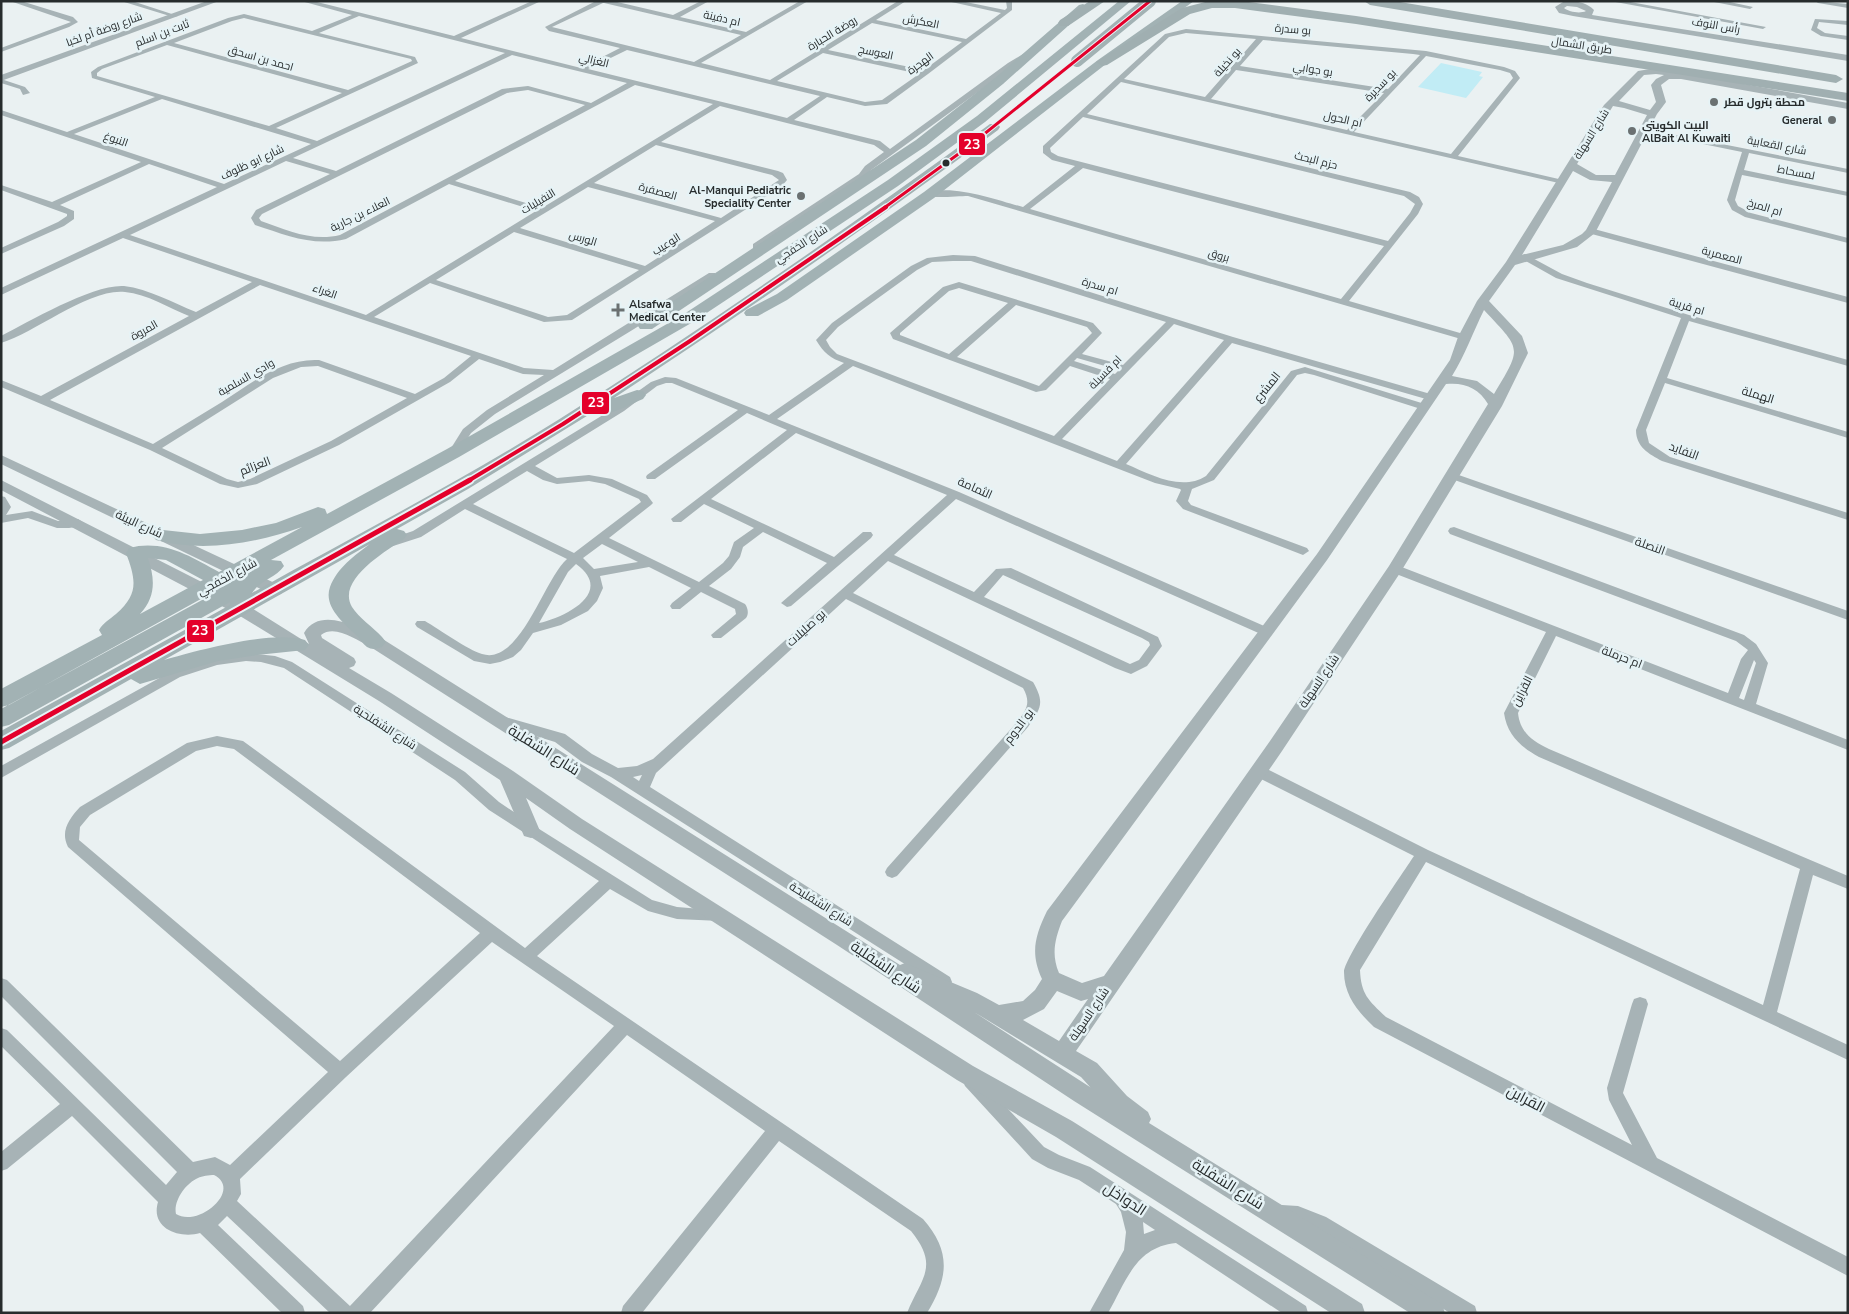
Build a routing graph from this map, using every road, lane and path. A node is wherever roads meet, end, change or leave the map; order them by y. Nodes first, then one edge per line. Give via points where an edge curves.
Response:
1 (12, 1) edge
2 (215, 1) edge
3 (538, 1) edge
4 (603, 1) edge
5 (706, 1) edge
6 (805, 1) edge
7 (903, 1) edge
8 (950, 1) edge
9 (1010, 1) edge
10 (1116, 1) edge
11 (1126, 1) edge
12 (1145, 1) edge
13 (1150, 1) edge
14 (1175, 1) edge
15 (1189, 1) edge
16 (1370, 1) edge
17 (1418, 1) edge
18 (1613, 1) edge
19 (1712, 1) edge
20 (1818, 1) edge
21 (130, 2) edge
22 (310, 2) edge
23 (1091, 2) edge
24 (1264, 2) edge
25 (1621, 2) edge
26 (1325, 3) dead end
27 (1565, 3) edge
28 (1751, 5) edge
29 (1848, 6) edge
30 (1583, 8) edge
31 (1006, 12) junction
32 (359, 14) junction
33 (175, 16) junction
34 (674, 18) junction
35 (1356, 20) junction
36 (870, 21) junction
37 (1064, 23) joint
38 (1744, 23) junction
39 (1848, 23) edge
40 (1144, 24) junction
41 (1763, 26) dead end
42 (312, 33) junction
43 (747, 34) junction
44 (455, 38) junction
45 (1261, 38) junction
46 (1848, 38) edge
47 (968, 41) junction
48 (168, 43) junction
49 (625, 48) junction
50 (1, 50) edge
51 (822, 51) junction
52 (1032, 51) junction
53 (512, 52) junction
54 (1426, 54) junction
55 (1848, 54) edge
56 (1848, 58) edge
57 (1102, 62) junction
58 (693, 65) junction
59 (1236, 68) junction
60 (584, 69) junction
61 (926, 73) junction
62 (1848, 76) edge
63 (1691, 78) junction
64 (1, 79) edge
65 (1120, 80) junction
66 (1848, 81) edge
67 (635, 82) junction
68 (771, 82) junction
69 (1388, 91) junction
70 (26, 93) dead end
71 (349, 93) junction
72 (1848, 93) edge
73 (826, 95) junction
74 (162, 97) junction
75 (1848, 97) edge
76 (1207, 99) junction
77 (720, 103) junction
78 (1611, 103) junction
79 (592, 104) junction
80 (1848, 106) edge
81 (1, 112) edge
82 (1652, 114) junction
83 (1083, 115) junction
84 (788, 120) junction
85 (271, 128) junction
86 (1644, 130) junction
87 (1350, 132) junction
88 (68, 134) junction
89 (907, 141) junction
90 (318, 143) junction
91 (655, 143) junction
92 (877, 143) junction
93 (1746, 150) junction
94 (884, 157) junction
95 (1453, 157) junction
96 (285, 158) junction
97 (147, 162) junction
98 (1081, 165) junction
99 (1572, 165) junction
100 (1848, 171) edge
101 (1740, 172) junction
102 (335, 173) junction
103 (1620, 177) junction
104 (869, 179) junction
105 (448, 181) junction
106 (949, 181) junction
107 (1560, 182) junction
108 (588, 184) junction
109 (1, 187) edge
110 (224, 187) junction
111 (968, 194) junction
112 (1848, 194) edge
113 (929, 195) junction
114 (53, 205) junction
115 (544, 210) junction
116 (1024, 210) junction
117 (723, 221) junction
118 (513, 229) junction
119 (1592, 232) junction
120 (123, 235) junction
121 (1848, 241) edge
122 (1388, 244) junction
123 (1, 251) edge
124 (1525, 257) junction
125 (1511, 263) junction
126 (646, 269) junction
127 (429, 280) junction
128 (260, 281) junction
129 (1, 292) edge
130 (1848, 300) edge
131 (1483, 301) junction
132 (1014, 302) junction
133 (1343, 302) junction
134 (196, 315) junction
135 (1686, 317) junction
136 (367, 318) junction
137 (687, 318) junction
138 (1172, 321) junction
139 (1464, 338) junction
140 (1230, 339) junction
141 (1, 340) edge
142 (1076, 354) junction
143 (668, 355) junction
144 (477, 356) junction
145 (950, 358) junction
146 (1456, 360) junction
147 (1068, 362) junction
148 (851, 363) junction
149 (1848, 363) edge
150 (1308, 366) junction
151 (1125, 369) junction
152 (520, 370) junction
153 (555, 373) junction
154 (1116, 378) junction
155 (1662, 379) junction
156 (669, 380) joint
157 (1441, 381) junction
158 (1509, 381) junction
159 (1, 383) edge
160 (530, 388) junction
161 (556, 393) junction
162 (637, 395) junction
163 (416, 398) junction
164 (42, 400) junction
165 (1427, 402) junction
166 (1495, 406) junction
167 (746, 409) junction
168 (770, 420) junction
169 (562, 424) junction
170 (795, 429) junction
171 (1848, 435) edge
172 (1056, 440) junction
173 (154, 448) junction
174 (452, 453) junction
175 (1, 459) edge
176 (1119, 465) junction
177 (526, 466) junction
178 (1453, 476) junction
179 (651, 477) dead end
180 (1, 484) edge
181 (1184, 487) junction
182 (390, 488) junction
183 (463, 494) junction
184 (954, 494) junction
185 (1, 499) edge
186 (703, 499) junction
187 (1, 514) edge
188 (1848, 517) edge
189 (677, 519) dead end
190 (1, 520) edge
191 (78, 523) junction
192 (762, 527) junction
193 (1454, 531) dead end
194 (867, 535) dead end
195 (163, 536) junction
196 (601, 539) junction
197 (1302, 551) dead end
198 (136, 553) junction
199 (886, 556) junction
200 (574, 558) junction
201 (835, 562) junction
202 (652, 563) junction
203 (1396, 569) junction
204 (592, 573) junction
205 (701, 586) junction
206 (232, 588) junction
207 (276, 590) junction
208 (845, 594) junction
209 (977, 597) junction
210 (787, 603) dead end
211 (676, 606) dead end
212 (1848, 616) edge
213 (420, 624) dead end
214 (530, 629) junction
215 (1553, 630) junction
216 (1267, 632) junction
217 (717, 635) dead end
218 (375, 642) junction
219 (298, 645) junction
220 (1755, 652) junction
221 (64, 665) junction
222 (85, 695) junction
223 (384, 697) junction
224 (1, 700) edge
225 (1732, 700) junction
226 (1749, 706) junction
227 (1, 719) edge
228 (495, 720) junction
229 (1, 742) edge
230 (1848, 745) edge
231 (658, 762) junction
232 (1258, 770) junction
233 (1, 773) edge
234 (616, 773) junction
235 (507, 776) junction
236 (642, 789) junction
237 (672, 810) joint
238 (531, 831) junction
239 (1423, 854) junction
240 (1808, 867) junction
241 (892, 872) dead end
242 (609, 881) junction
243 (1848, 884) edge
244 (720, 915) junction
245 (490, 933) junction
246 (844, 939) junction
247 (526, 958) junction
248 (1052, 979) junction
249 (1109, 984) junction
250 (1, 985) edge
251 (970, 999) junction
252 (1640, 1004) dead end
253 (996, 1015) junction
254 (1768, 1015) junction
255 (625, 1026) junction
256 (1, 1035) edge
257 (1848, 1053) edge
258 (1062, 1054) junction
259 (340, 1072) junction
260 (965, 1073) junction
261 (72, 1105) junction
262 (777, 1130) junction
263 (1, 1163) edge
264 (1651, 1164) junction
265 (1204, 1169) junction
266 (190, 1172) junction
267 (231, 1176) junction
268 (1120, 1197) junction
269 (168, 1199) junction
270 (227, 1204) junction
271 (1276, 1214) junction
272 (204, 1224) junction
273 (1179, 1234) junction
274 (1132, 1253) junction
275 (1848, 1267) edge
276 (296, 1313) edge
277 (344, 1313) edge
278 (357, 1313) edge
279 (630, 1313) edge
280 (916, 1313) edge
281 (1098, 1313) edge
282 (1299, 1313) edge
283 (1353, 1313) edge
284 (1433, 1313) edge
285 (1468, 1313) edge

1 - 50 street via 71,18 75,22
2 - 33 street, شارع روضة أم لخبا
3 - 44 street
4 - 34 street, ام دفينة
4 - 49 street, الهجرة via 548,28
5 - 34 street
6 - 43 street
7 - 36 street, روضة الحبارة
8 - 31 street
9 - 31 street via 1010,9
10 - 52 highway via 1095,9
11 - 137 highway, شارع الخفجي via 981,119 894,183
12 - 40 highway via 1154,9
13 - 143 highway, شارع الخفجي, bridge via 1077,62 944,164
14 - 40 highway
15 - 57 highway
16 - 66 highway, طريق الشمال
17 - 62 highway
18 - 25 street
19 - 28 street
20 - 29 street
21 - 33 street
22 - 32 street, الغزالي
23 - 37 highway
24 - 35 highway
25 - 38 street via 1685,10
26 - 72 highway, طريق الشمال via 1603,48
27 - 30 street
28 - 38 street
30 - 55 street, رأس النوف
30 - 56 street, رأس النوف
31 - 47 street, الهجرة
32 - 42 street
32 - 44 street, الغزالي
33 - 64 street, شارع روضة أم لخبا
34 - 43 street, ام دفينة
35 - 57 highway via 1239,4 1202,6 1180,14
35 - 75 highway
36 - 47 street, العكرش
36 - 51 street, روضة الحبارة
37 - 52 highway
38 - 41 street
39 - 46 street via 1817,20 1814,29 1824,35
40 - 57 highway via 1106,54
42 - 48 street, ثابت بن اسلم via 244,16
42 - 71 street, ثابت بن اسلم via 413,58 416,62
43 - 58 street
44 - 53 street, الغزالي
45 - 54 street, بو سدرة
45 - 59 street, بو نخيلة
45 - 65 street, بو سدرة via 1192,32 1171,34
47 - 61 street, الهجرة
48 - 71 street, احمد بن اسحق
48 - 74 street, ثابت بن اسلم via 94,72 94,76
49 - 58 street, الهجرة
49 - 60 street
51 - 61 street, العوسج
51 - 68 street, روضة الحبارة
52 - 89 street, شارع الخفجي
52 - 104 highway via 921,143
53 - 60 street, الغزالي
53 - 90 street, شارع ابو ظلوف
54 - 69 street, بو سديرة
54 - 95 street, بو سدرة via 1502,68 1517,76
57 - 106 highway
58 - 68 street, الهجرة
59 - 69 street, بو جوابي
59 - 76 street, بو نخيلة
60 - 67 street, الغزالي
61 - 73 street, الهجرة via 884,102 865,104
63 - 78 street, شارع السهلة via 1656,71 1641,73
63 - 80 street
63 - 82 street via 1659,80 1656,85 1661,102
64 - 70 street via 23,88
65 - 76 street, ام الحول
65 - 83 street, بو سدرة
67 - 77 street, الغزالي
67 - 79 street, العلاء بن جارية
68 - 73 street, الهجرة
69 - 87 street, بو سديرة
71 - 85 street, ثابت بن اسلم
73 - 84 street
74 - 85 street, ثابت بن اسلم
74 - 88 street
76 - 87 street, ام الحول
77 - 84 street, الغزالي
77 - 91 street, النفيليات
78 - 82 street
78 - 99 street, شارع السهلة
79 - 102 street, العلاء بن جارية via 528,88 504,91
79 - 105 street, العلاء بن جارية
81 - 88 street, النبوغ
82 - 86 street
83 - 98 street, بو سدرة via 1045,151
83 - 122 street, حزم البحث via 1412,196 1419,206
84 - 92 street, الغزالي
85 - 90 street, ثابت بن اسلم
86 - 93 street, شارع القعابية
86 - 103 street
87 - 95 street, ام الحول
88 - 97 street, النبوغ
89 - 92 street, الغزالي
89 - 94 street, شارع الخفجي
90 - 96 street, شارع ابو ظلوف
91 - 108 street, النفيليات
91 - 117 street, الوعيب via 782,177 778,185
92 - 94 street via 888,151
93 - 100 street, شارع القعابية
93 - 101 street, ام المرخ
94 - 104 highway
94 - 153 street, شارع الخفجي via 862,176 718,272
95 - 107 street, ام الحول
96 - 102 street
96 - 110 street, شارع ابو ظلوف
97 - 110 street, النبوغ
97 - 114 street
98 - 116 street
98 - 122 street, بو سدرة
99 - 103 street via 1597,179
99 - 107 street, شارع السهلة
101 - 112 street, لمسحاط
101 - 121 street, ام المرخ via 1731,203 1739,211
102 - 105 street, العلاء بن جارية via 259,212 255,218 258,223 315,241 330,241
103 - 119 street
104 - 161 highway via 577,370
105 - 115 street
106 - 111 street, بروق
106 - 113 highway
107 - 125 street, شارع السهلة
108 - 115 street, النفيليات
108 - 117 street, العصفرة
109 - 114 street
110 - 120 street, شارع ابو ظلوف
111 - 113 street, بروق
111 - 116 street, بروق
113 - 143 highway via 782,296 713,336
114 - 123 street via 67,210 71,217
115 - 118 street, النفيليات
116 - 133 street, بروق
117 - 126 street, الوعيب
118 - 126 street, الورس
118 - 127 street, النفيليات
119 - 124 street via 1574,245
119 - 130 street, المعمرية
120 - 128 street, الغراء
120 - 129 street, شارع ابو ظلوف
122 - 133 street, حزم البحث
124 - 125 street
124 - 135 street, ام قريبة via 1565,279
125 - 131 street, شارع السهلة
126 - 127 street, الوعيب via 575,315 554,320
127 - 136 street, النفيليات
128 - 134 street, المروة
128 - 136 street, الغراء
131 - 139 street, شارع السهلة
131 - 158 street, شارع السهلة via 1518,339 1522,353
132 - 142 street via 1094,328 1096,335
132 - 145 street
132 - 145 street via 954,285 895,333 899,339
133 - 139 street, بروق
134 - 141 street via 130,290 112,289
134 - 164 street, المروة
135 - 149 street, ام قريبة
135 - 155 street, النفايد
136 - 144 street, الغراء
137 - 161 highway, شارع الخفجي
137 - 206 highway via 655,342 509,433
138 - 140 street, ام سدرة
138 - 148 street, ام سدرة via 972,258 944,258 930,260 914,268 835,325 821,340 834,356
138 - 151 street, ام فسيلة
139 - 146 street, شارع السهلة
140 - 150 street, ام سدرة
140 - 176 street
142 - 147 street
142 - 151 street
143 - 169 highway, شارع الخفجي
144 - 152 street, الغراء
144 - 163 street, العزائم
145 - 147 street via 1036,390
146 - 157 street, شارع السهلة
146 - 158 street via 1464,371 1476,378
147 - 154 street
148 - 168 street
148 - 172 street, ام سدرة
150 - 165 street
150 - 181 street, المشرع via 1294,372 1210,478 1204,483
151 - 154 street, ام فسيلة
152 - 153 street, الغراء
152 - 160 street via 530,380
153 - 160 street, شارع الخفجي
154 - 172 street, ام فسيلة
155 - 171 street, الهملة
155 - 188 street, النفايد via 1641,430 1640,436 1648,448 1666,459
156 - 162 street, شارع الخفجي via 657,382
156 - 167 street, الثمامة
157 - 165 street, شارع السهلة
157 - 166 street via 1455,379 1476,384 1488,393
158 - 166 street, شارع السهلة
159 - 164 street, العزائم
160 - 174 street, شارع الخفجي via 478,421
161 - 174 highway, شارع الخفجي
162 - 169 highway
162 - 177 street, شارع الخفجي via 620,409
163 - 173 street, العزائم via 335,443 253,482 238,485 224,482
163 - 173 street, وادي السلمية via 319,363 306,362 270,376
164 - 173 street, العزائم
165 - 216 street, شارع السهلة
166 - 178 street, شارع السهلة
167 - 168 street, الثمامة
167 - 179 street
168 - 170 street, الثمامة
169 - 183 highway, شارع الخفجي
170 - 184 street, الثمامة
170 - 186 street
172 - 176 street, ام سدرة
174 - 182 highway, شارع الخفجي
175 - 195 street, شارع البيئة
176 - 181 street, ام سدرة
177 - 183 street, شارع الخفجي
177 - 196 street via 557,481 589,478 608,481 645,498 647,503 643,508
178 - 203 street, شارع السهلة
178 - 212 street, النصلة
180 - 191 street
181 - 197 street via 1188,489 1182,501 1187,507
182 - 195 highway via 354,495 306,519 272,530 204,541
182 - 206 highway, شارع الخفجي
183 - 200 street
183 - 207 highway, شارع الخفجي
183 - 218 highway via 382,545 354,566 342,583 339,598 342,607
184 - 199 street, بو صليلات
184 - 216 street, الثمامة
185 - 187 street via 5,507
186 - 189 street
186 - 192 street
190 - 191 street via 29,515 57,525
191 - 198 street
192 - 201 street
192 - 205 street via 738,545 731,562
193 - 220 street via 1733,634 1747,642
194 - 201 street
195 - 206 street, شارع البيئة
196 - 200 street
196 - 202 street
198 - 206 highway via 162,551
198 - 221 highway via 144,570 145,584 145,592 139,602
199 - 208 street, بو صليلات
199 - 209 street
200 - 204 street
200 - 214 street via 563,570
201 - 210 street
202 - 204 street
202 - 205 street
203 - 215 street, ام حرملة
203 - 232 street, شارع السهلة
204 - 214 street via 595,590 585,608 562,622
205 - 211 street
205 - 217 street via 738,604 743,610 742,615
206 - 207 highway, شارع الخفجي
206 - 207 street, شارع البيئة
206 - 219 street
206 - 221 highway, شارع الخفجي
206 - 222 highway, شارع الخفجي
206 - 227 highway
208 - 231 street, بو صليلات
208 - 241 street, بو الدوم via 1028,684 1036,696 1034,709 1023,724
209 - 209 street via 1119,666 1130,668 1142,663 1156,646 1154,640 1146,635 1006,572 996,575
213 - 214 street via 474,656 488,660 513,651
215 - 225 street, ام حرملة
215 - 240 street, القراين via 1511,713 1511,722 1522,740 1544,754
216 - 248 street, شارع السهلة via 1054,917 1043,952
218 - 223 street, شارع الشفلية via 338,626 324,625 312,633 319,644 374,678
218 - 228 street, شارع الشفلية
219 - 222 highway via 263,646 208,655
219 - 223 street
220 - 225 street via 1747,658
220 - 226 street via 1762,667
221 - 224 highway, شارع الخفجي
222 - 229 highway, شارع الخفجي
223 - 235 street
225 - 226 street, ام حرملة
226 - 230 street, ام حرملة
228 - 234 street, شارع الشفلية via 560,738 587,758
228 - 246 street, شارع الشفلية
231 - 234 street, بو صليلات via 638,771
231 - 236 street, بو صليلات
232 - 239 street
232 - 249 street, شارع السهلة
233 - 238 street, شارع الشفلحية via 163,679 226,660 262,656 288,665 460,776 494,806
234 - 236 street, شارع الشفلية
235 - 238 street
235 - 244 street
236 - 237 street, شارع الشفلية
237 - 251 street, شارع الشفليحة
238 - 242 street
239 - 254 street
239 - 264 street, القراين via 1352,969 1353,986 1362,1005 1380,1022
240 - 243 street
240 - 254 street
242 - 244 street via 662,910
242 - 247 street
244 - 260 street
245 - 247 street
245 - 259 street
245 - 259 street via 232,742 209,742 192,747 78,818 71,831 73,843
246 - 251 street via 908,974
246 - 265 street, شارع الشفلية via 984,1032
247 - 255 street
248 - 249 street via 1081,992
248 - 253 street via 1048,991 1031,1007 1021,1012
249 - 258 street, شارع السهلة
250 - 266 street
251 - 253 street
252 - 264 street via 1615,1094
253 - 258 street
254 - 257 street
255 - 262 street
255 - 278 street
256 - 261 street
258 - 265 street via 1089,1070 1119,1103
259 - 267 street
260 - 268 street, الدواخل via 1038,1153 1084,1173
260 - 283 street via 1064,1129
261 - 263 street
261 - 269 street
262 - 279 street
262 - 280 street via 925,1233 935,1253 935,1278
264 - 275 street, القراين
265 - 271 street, شارع الشفلية
266 - 267 street via 215,1166 225,1169
266 - 269 street via 176,1184
267 - 270 street via 233,1185
268 - 273 street, الدواخل
268 - 274 street via 1135,1223
269 - 272 street via 168,1218 174,1224 183,1227
270 - 272 street
270 - 277 street
271 - 284 street, شارع الشفلية
271 - 285 street, شارع الشفلية via 1298,1215 1320,1223
272 - 276 street
273 - 274 street via 1153,1239
273 - 282 street, الدواخل
274 - 281 street

